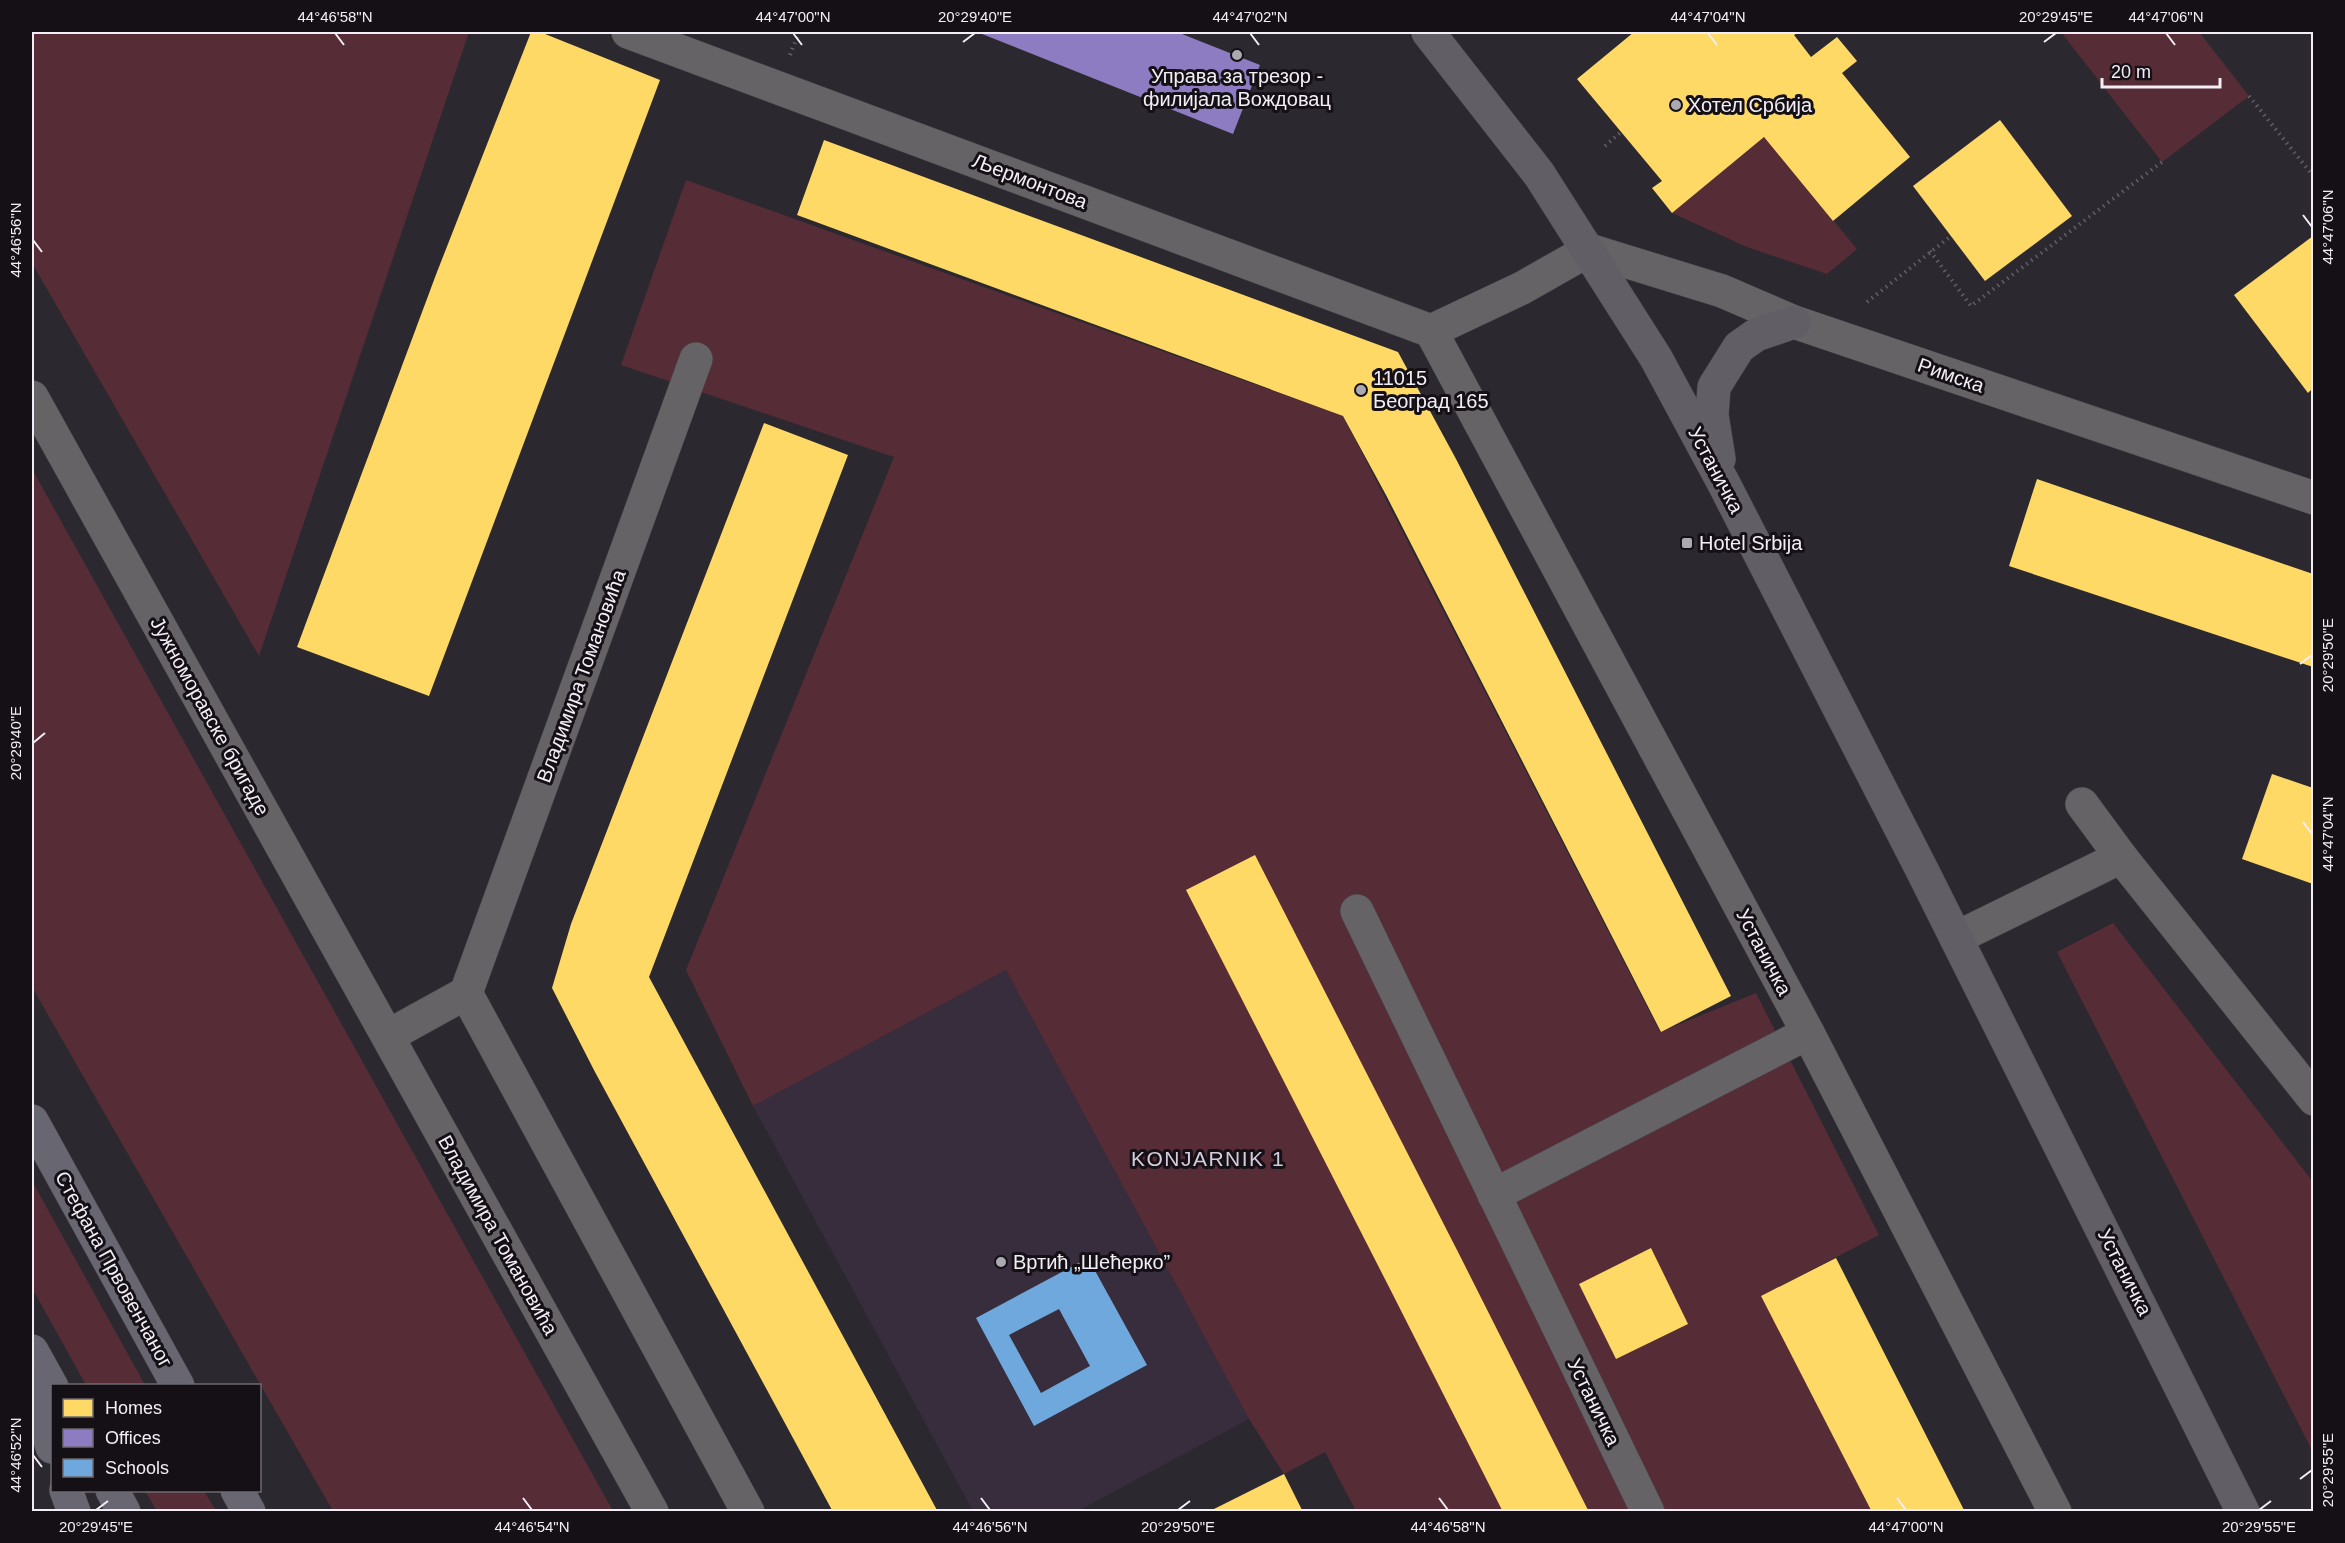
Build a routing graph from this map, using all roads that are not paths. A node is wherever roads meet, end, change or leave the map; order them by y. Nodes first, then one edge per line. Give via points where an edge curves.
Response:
1 (628, 32) edge
2 (1428, 32) edge
3 (1589, 250) junction
4 (1794, 322) junction
5 (1431, 331) junction
6 (696, 359) dead end
7 (32, 398) edge
8 (1724, 484) junction
9 (2313, 498) edge
10 (2082, 804) dead end
11 (2121, 858) junction
12 (1357, 911) dead end
13 (1956, 938) junction
14 (466, 993) junction
15 (1808, 1033) junction
16 (388, 1035) junction
17 (2313, 1099) edge
18 (32, 1121) edge
19 (1494, 1195) junction
20 (32, 1351) edge
21 (32, 1379) edge
22 (177, 1384) edge
23 (51, 1385) edge
24 (51, 1444) edge
25 (66, 1492) edge
26 (113, 1492) edge
27 (238, 1492) edge
28 (74, 1512) edge
29 (124, 1512) edge
30 (249, 1512) edge
31 (651, 1512) edge
32 (748, 1512) edge
33 (1648, 1512) edge
34 (2055, 1512) edge
35 (2243, 1512) edge

1 - 5 street, Љермонтова
2 - 3 main road, Устаничка via 1539,174
3 - 4 street, Римска via 1722,291
3 - 5 street
3 - 8 main road, Устаничка via 1656,358
4 - 8 main road via 1756,335 1738,347 1714,387 1712,415
4 - 9 street, Римска
5 - 15 street, Устаничка
6 - 14 street, Владимира Томановића
7 - 16 street, Јужноморавске бригаде
8 - 13 main road, Устаничка
10 - 11 street
11 - 13 street
11 - 17 street
12 - 19 street, Устаничка
13 - 35 main road, Устаничка
14 - 16 street
14 - 32 street
15 - 19 street
15 - 34 street, Устаничка
16 - 31 street, Владимира Томановића
18 - 22 highway, Стефана Првовенчаног
19 - 33 street, Устаничка
20 - 23 highway
21 - 24 highway
25 - 28 highway
26 - 29 highway
27 - 30 highway

